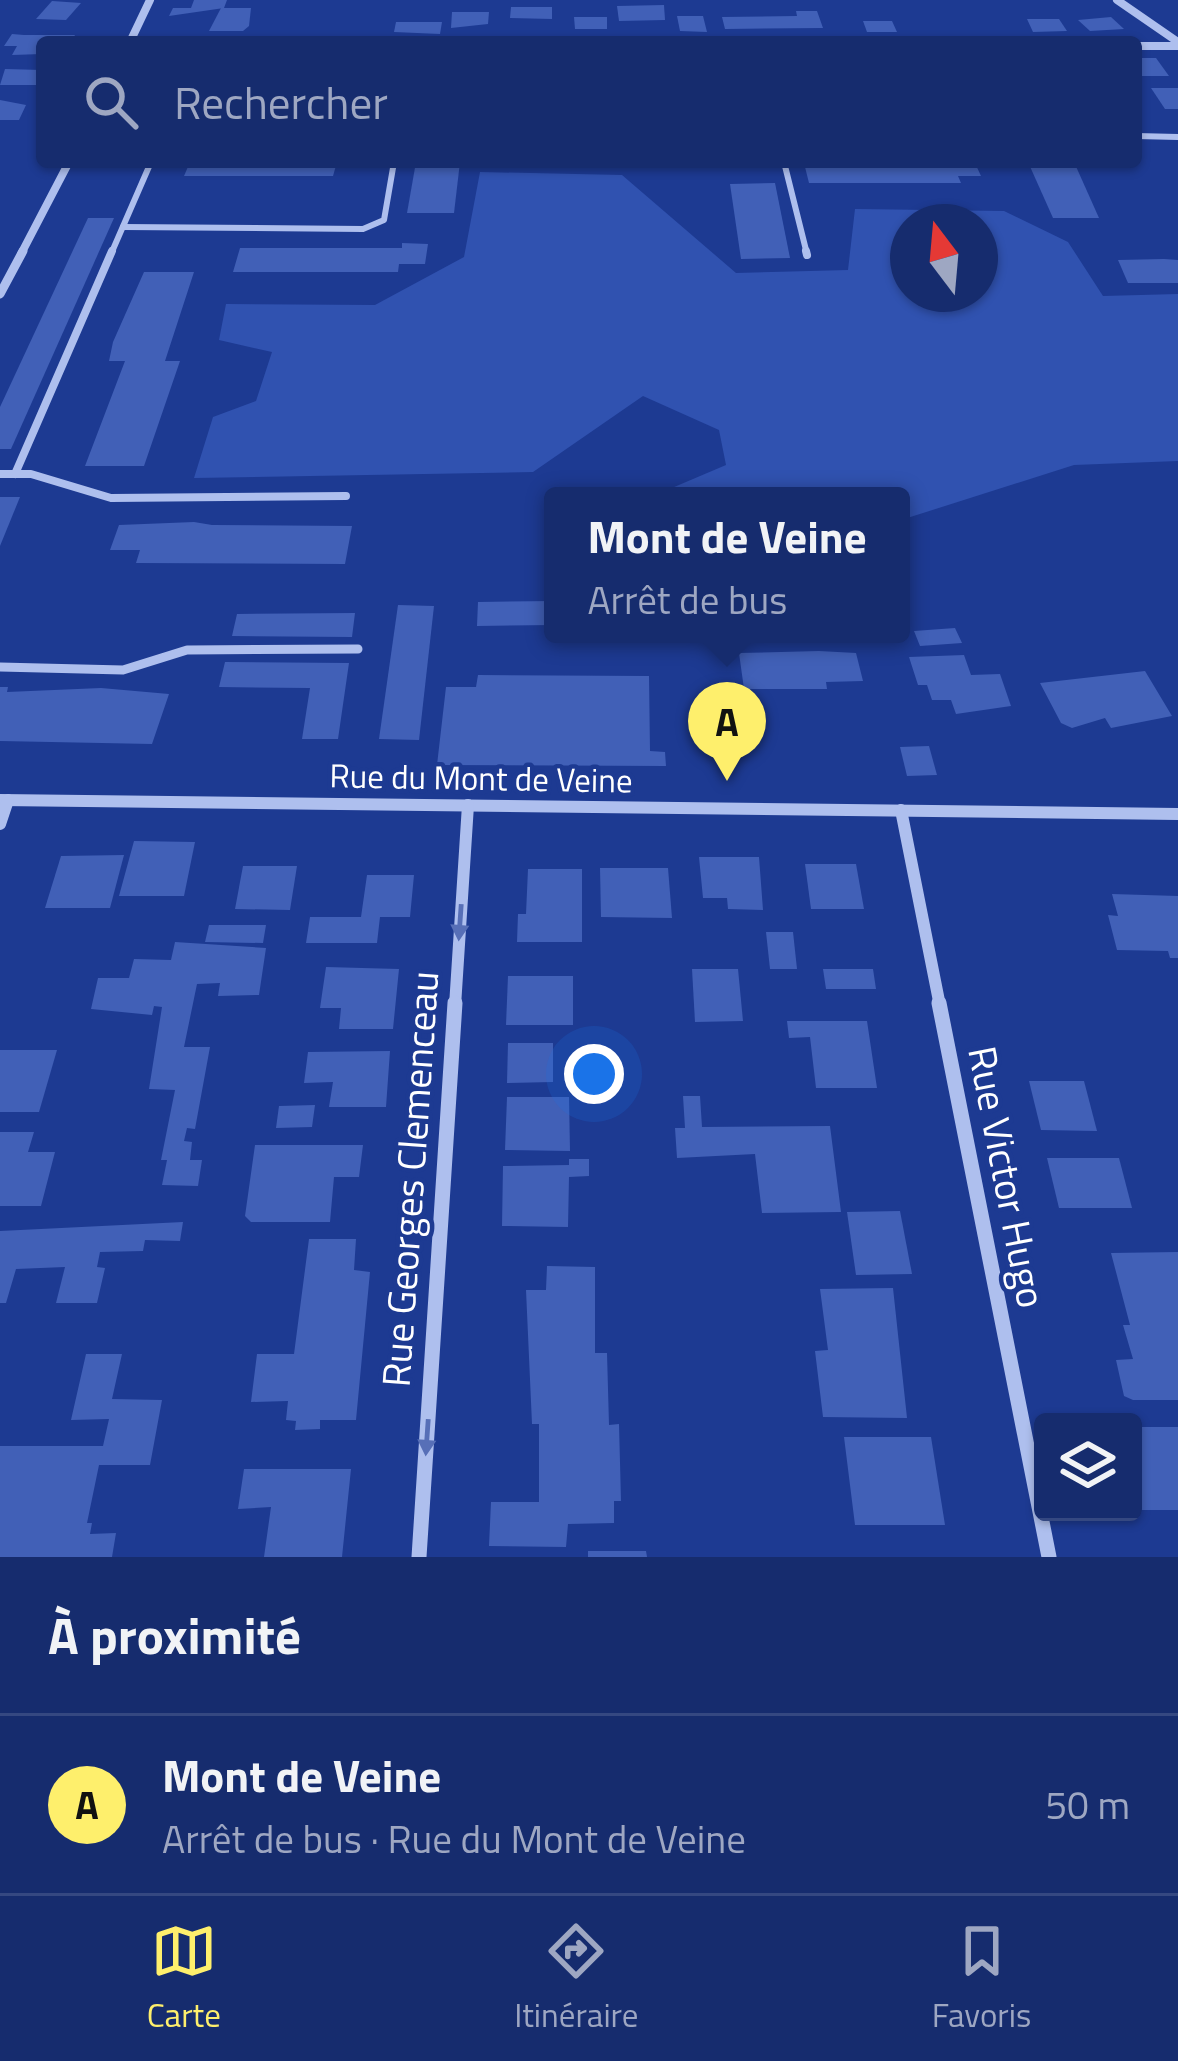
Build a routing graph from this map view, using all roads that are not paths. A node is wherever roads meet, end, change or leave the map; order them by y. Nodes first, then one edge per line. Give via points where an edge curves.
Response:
1 (150, 0) edge
2 (1117, 0) edge
3 (133, 36) edge
4 (1178, 44) edge
5 (1142, 46) edge
6 (1142, 136) edge
7 (1178, 137) edge
8 (66, 168) edge
9 (148, 168) edge
10 (393, 168) edge
11 (785, 168) edge
12 (123, 227) junction
13 (807, 255) dead end
14 (0, 294) edge
15 (0, 474) edge
16 (15, 474) junction
17 (346, 496) dead end
18 (358, 649) dead end
19 (0, 667) edge
20 (4, 800) edge
21 (468, 805) junction
22 (901, 810) junction
23 (1178, 814) edge
24 (0, 824) edge
25 (419, 1557) edge
26 (1049, 1557) edge

1 - 3 street
2 - 4 street
4 - 5 street
6 - 7 lane
8 - 14 street
9 - 12 lane
10 - 12 lane via 384,220 363,229
11 - 13 lane
12 - 16 lane
15 - 16 lane
16 - 17 lane via 111,498
18 - 19 lane via 187,650 123,670
20 - 21 street, Rue du Mont de Veine
20 - 24 street
21 - 22 street, Rue du Mont de Veine
21 -> 25 street, Rue Georges Clemenceau
22 - 23 street, Rue du Mont de Veine
22 - 26 street, Rue Victor Hugo

